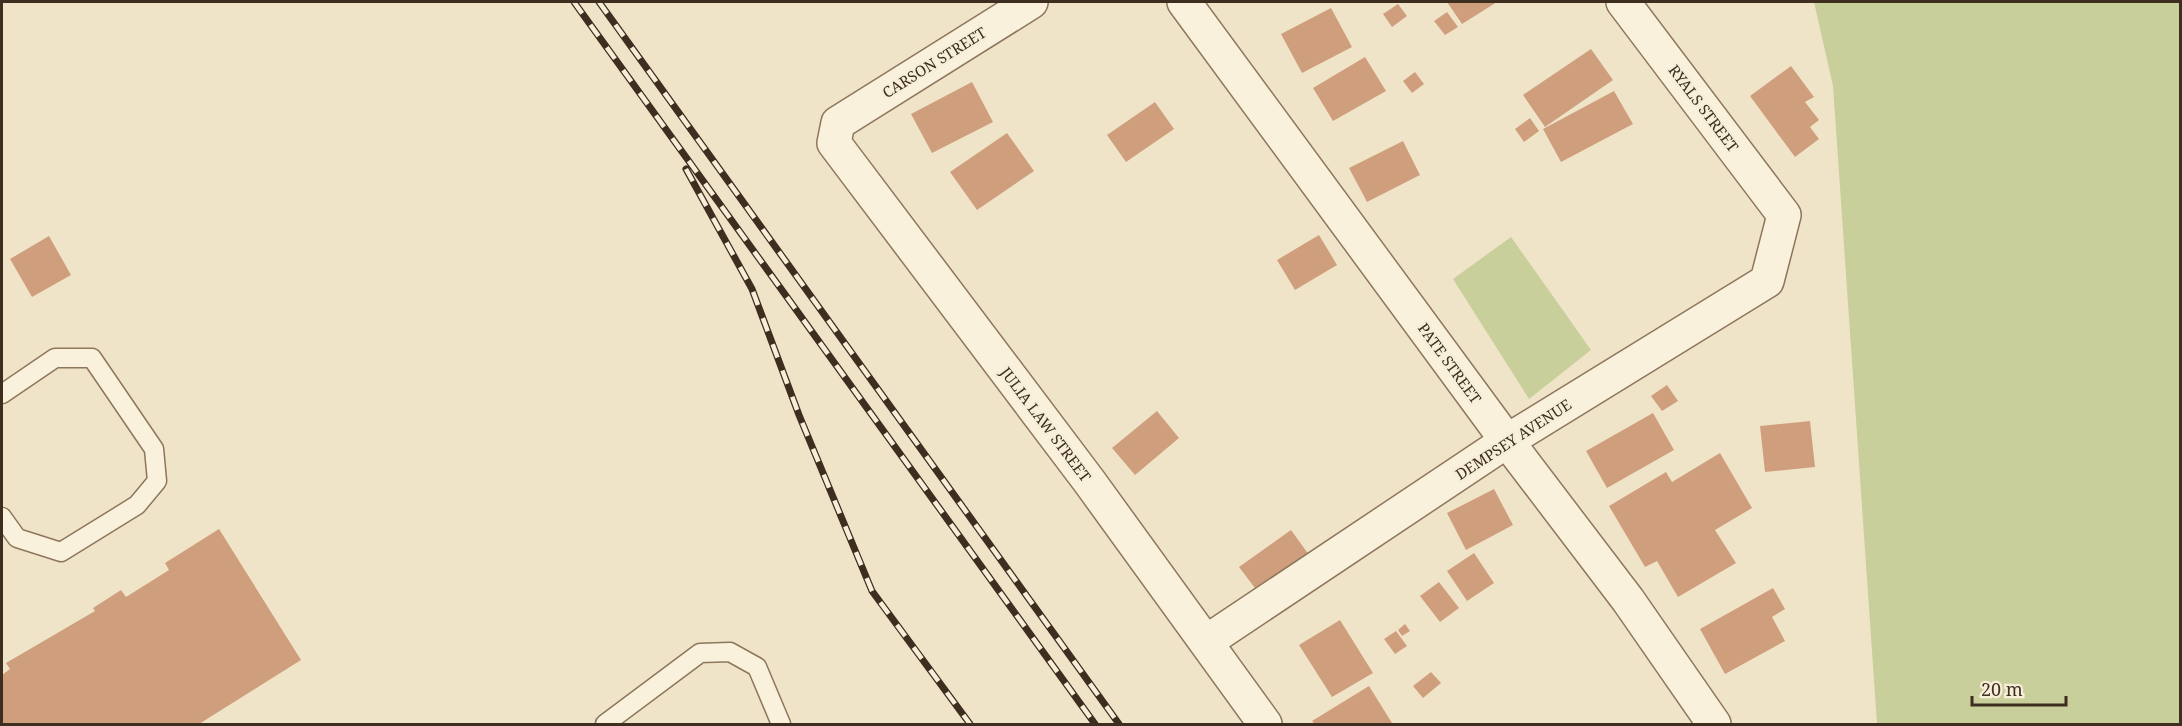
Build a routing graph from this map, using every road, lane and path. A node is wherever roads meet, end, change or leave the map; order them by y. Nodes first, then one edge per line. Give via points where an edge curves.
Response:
1 (1031, 2) edge
2 (1184, 2) edge
3 (1623, 2) edge
4 (838, 123) joint
5 (1784, 215) joint
6 (2, 394) edge
7 (1507, 441) junction
8 (2, 517) edge
9 (1206, 642) junction
10 (605, 724) edge
11 (781, 724) edge
12 (1265, 724) edge
13 (1714, 724) edge

1 - 4 street, CARSON STREET
2 - 7 street, PATE STREET
3 - 5 street, RYALS STREET
4 - 9 street, JULIA LAW STREET via 834,143
5 - 7 street, DEMPSEY AVENUE via 1767,281
6 - 8 lane via 56,358 92,358 154,449 156,481 137,505 61,552 17,538
7 - 9 street, DEMPSEY AVENUE
7 - 13 street, PATE STREET via 1628,600
9 - 12 street, JULIA LAW STREET
10 - 11 lane via 700,653 730,652 757,666

